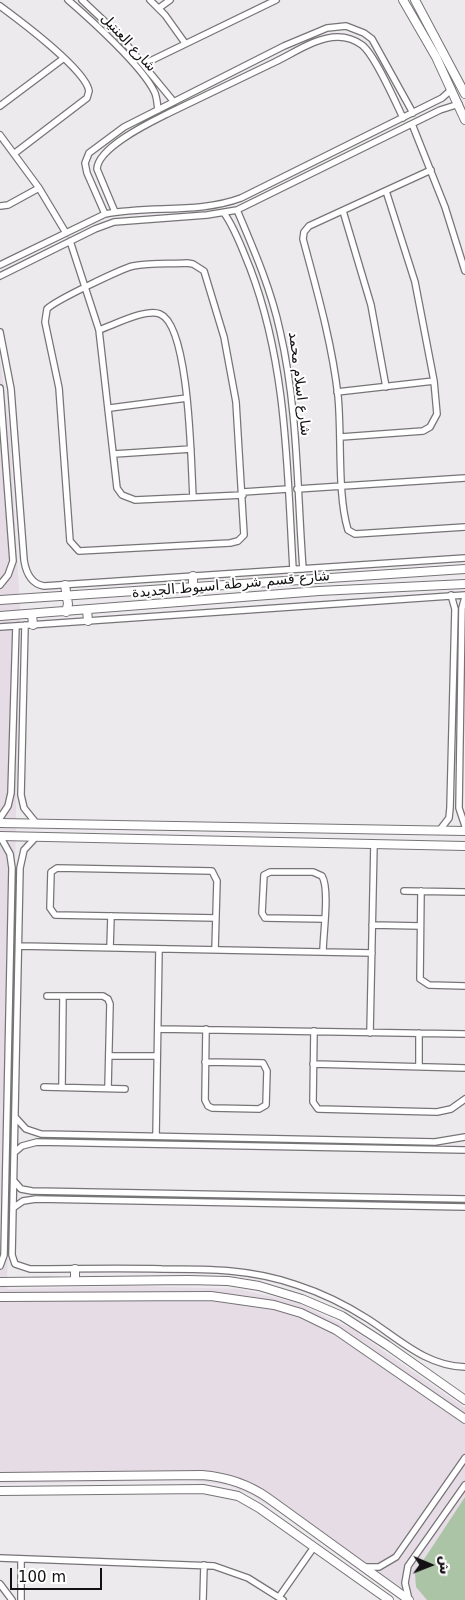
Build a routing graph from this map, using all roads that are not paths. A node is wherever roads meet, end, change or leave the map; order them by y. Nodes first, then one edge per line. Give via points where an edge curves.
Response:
1 (68, 0) edge
2 (82, 0) edge
3 (150, 0) edge
4 (170, 0) edge
5 (276, 0) edge
6 (403, 0) edge
7 (414, 0) edge
8 (0, 6) edge
9 (159, 8) junction
10 (185, 44) junction
11 (64, 58) junction
12 (144, 64) junction
13 (452, 89) junction
14 (465, 94) edge
15 (174, 102) junction
16 (459, 104) junction
17 (0, 106) edge
18 (156, 111) junction
19 (413, 113) junction
20 (403, 118) junction
21 (157, 120) junction
22 (465, 120) edge
23 (412, 124) junction
24 (0, 134) edge
25 (15, 153) junction
26 (431, 170) junction
27 (39, 188) junction
28 (386, 191) junction
29 (0, 206) edge
30 (207, 206) junction
31 (237, 210) junction
32 (343, 211) junction
33 (115, 212) junction
34 (224, 213) junction
35 (105, 214) junction
36 (208, 215) junction
37 (92, 221) junction
38 (95, 229) junction
39 (66, 233) junction
40 (70, 242) junction
41 (0, 265) edge
42 (465, 271) edge
43 (0, 276) edge
44 (87, 288) junction
45 (99, 330) junction
46 (0, 332) edge
47 (434, 381) junction
48 (386, 387) junction
49 (0, 388) edge
50 (337, 392) junction
51 (188, 398) junction
52 (110, 408) junction
53 (341, 437) junction
54 (294, 441) junction
55 (285, 442) junction
56 (191, 449) junction
57 (114, 454) junction
58 (465, 478) edge
59 (342, 486) junction
60 (288, 489) junction
61 (297, 489) junction
62 (243, 493) junction
63 (192, 497) junction
64 (465, 527) edge
65 (465, 558) edge
66 (294, 569) junction
67 (303, 569) junction
68 (465, 569) edge
69 (365, 575) junction
70 (193, 576) junction
71 (0, 584) edge
72 (465, 584) edge
73 (65, 585) junction
74 (193, 587) junction
75 (366, 588) junction
76 (111, 592) junction
77 (66, 595) junction
78 (451, 596) junction
79 (465, 596) edge
80 (0, 600) edge
81 (111, 608) junction
82 (87, 610) junction
83 (66, 612) junction
84 (32, 614) junction
85 (0, 616) edge
86 (88, 621) junction
87 (29, 625) junction
88 (16, 626) junction
89 (0, 627) edge
90 (0, 818) edge
91 (0, 823) edge
92 (37, 824) junction
93 (132, 825) junction
94 (465, 826) edge
95 (394, 830) junction
96 (439, 831) junction
97 (465, 831) edge
98 (0, 836) edge
99 (36, 837) junction
100 (132, 839) junction
101 (374, 844) junction
102 (394, 844) junction
103 (465, 846) edge
104 (404, 891) dead end
105 (421, 892) junction
106 (465, 892) edge
107 (11, 910) junction
108 (19, 910) junction
109 (111, 916) junction
110 (216, 918) junction
111 (324, 919) junction
112 (372, 925) junction
113 (420, 926) junction
114 (19, 946) junction
115 (110, 948) junction
116 (159, 949) junction
117 (215, 950) junction
118 (323, 952) junction
119 (372, 953) junction
120 (465, 986) edge
121 (47, 996) dead end
122 (63, 996) junction
123 (158, 1028) junction
124 (206, 1029) junction
125 (314, 1032) junction
126 (370, 1032) junction
127 (419, 1033) junction
128 (465, 1034) edge
129 (17, 1045) junction
130 (8, 1046) junction
131 (109, 1056) junction
132 (157, 1056) junction
133 (205, 1062) junction
134 (313, 1064) junction
135 (419, 1066) junction
136 (465, 1068) edge
137 (44, 1087) dead end
138 (62, 1087) junction
139 (108, 1088) junction
140 (125, 1089) dead end
141 (465, 1099) edge
142 (15, 1117) junction
143 (118, 1136) junction
144 (156, 1136) junction
145 (465, 1137) edge
146 (319, 1140) junction
147 (117, 1143) junction
148 (318, 1148) junction
149 (465, 1150) edge
150 (15, 1152) junction
151 (14, 1180) junction
152 (228, 1195) junction
153 (465, 1199) edge
154 (228, 1203) junction
155 (465, 1207) edge
156 (13, 1208) junction
157 (4, 1255) junction
158 (12, 1255) junction
159 (0, 1266) edge
160 (75, 1269) junction
161 (115, 1280) junction
162 (75, 1281) junction
163 (0, 1282) edge
164 (115, 1296) junction
165 (0, 1297) edge
166 (393, 1337) junction
167 (387, 1345) junction
168 (465, 1367) edge
169 (465, 1400) edge
170 (465, 1419) edge
171 (465, 1458) edge
172 (4, 1477) edge
173 (465, 1485) edge
174 (4, 1491) edge
175 (314, 1547) junction
176 (0, 1558) edge
177 (21, 1559) junction
178 (204, 1565) junction
179 (363, 1566) junction
180 (0, 1584) edge
181 (281, 1598) edge
182 (12, 1600) edge
183 (21, 1600) edge
184 (203, 1600) edge
185 (389, 1600) edge
186 (409, 1600) edge

1 - 18 street, شارع العنتيل via 136,68 155,92
2 - 12 street, شارع العنتيل
3 - 9 street
4 - 9 street
5 - 10 street
6 - 13 street
7 - 14 street
8 - 11 street
9 - 10 street
10 - 12 street
11 - 17 street
11 - 25 street via 89,86 88,95
12 - 15 street, شارع العنتيل
13 - 16 street
13 - 19 street
15 - 18 street
15 - 19 street via 310,34 346,26 364,33 375,43
16 - 22 street
16 - 23 street
18 - 21 street, شارع العنتيل
18 - 35 street via 124,127 86,158 85,168
19 - 20 street
20 - 21 street via 367,50 354,40 337,37 309,45
20 - 30 street via 241,198
21 - 33 street via 129,134 99,158 98,174
23 - 26 street
23 - 31 street
24 - 25 street
25 - 27 street
26 - 28 street
26 - 42 street
27 - 29 street
27 - 39 street
28 - 32 street
28 - 47 street via 415,282
30 - 33 street
30 - 36 street
31 - 34 street
31 - 54 street, شارع اسلام محمد via 261,267 280,332 289,376
32 - 48 street via 372,305
32 - 50 street via 309,226 303,235 325,321
33 - 35 street
34 - 36 street
34 - 55 street, شارع اسلام محمد via 235,232 269,326 282,395
35 - 37 street
36 - 38 street via 123,220
37 - 38 street
37 - 39 street
38 - 40 street
39 - 41 street
40 - 43 street
40 - 44 street
44 - 45 street
44 - 62 street via 139,265 187,263 204,272 228,356 236,402
44 - 62 street via 52,304 45,315 59,388 69,535 73,547 85,552 234,543 244,530
45 - 51 street via 146,313 162,314 173,329
45 - 52 street
46 - 73 street via 11,389 25,566 31,580 42,586
47 - 48 street
47 - 53 street via 437,414 430,427 415,432
48 - 50 street
49 - 71 street via 13,561 8,575
50 - 53 street
51 - 52 street
51 - 56 street
52 - 57 street
53 - 59 street
54 - 55 street
54 - 61 street, شارع اسلام محمد
55 - 60 street, شارع اسلام محمد
56 - 57 street
56 - 63 street
57 - 63 street via 117,488 128,499
58 - 59 street
59 - 61 street
59 - 64 street via 347,528 352,534
60 - 62 street
60 - 66 street, شارع اسلام محمد
61 - 67 street, شارع اسلام محمد
62 - 63 street
65 - 67 street
66 - 67 street
66 - 70 street
68 - 69 street, شارع قسم شرطة اسيوط الجديدة
69 - 74 street, شارع قسم شرطة اسيوط الجديدة
69 - 75 street
70 - 73 street
70 - 74 street
72 - 75 street, شارع قسم شرطة اسيوط الجديدة
73 - 77 street
74 - 76 street, شارع قسم شرطة اسيوط الجديدة
75 - 81 street, شارع قسم شرطة اسيوط الجديدة
76 - 77 street, شارع قسم شرطة اسيوط الجديدة
76 - 81 street
77 - 80 street, شارع قسم شرطة اسيوط الجديدة
77 - 83 street
78 - 79 street
78 - 86 street
78 - 96 street via 455,609 450,808 448,818
79 - 94 street via 462,608 459,808
81 - 82 street, شارع قسم شرطة اسيوط الجديدة
82 - 83 street, شارع قسم شرطة اسيوط الجديدة
82 - 86 street
83 - 84 street, شارع قسم شرطة اسيوط الجديدة
84 - 85 street, شارع قسم شرطة اسيوط الجديدة
84 - 87 street
86 - 87 street
87 - 88 street
87 - 92 street via 21,795 24,808
88 - 89 street
88 - 90 street via 11,793
91 - 92 street
92 - 93 street
93 - 95 street
93 - 100 street
95 - 96 street
95 - 102 street
96 - 97 street
98 - 99 street
98 - 107 street via 12,861
99 - 100 street
99 - 108 street via 24,850 21,862
100 - 101 street
101 - 102 street
101 - 112 street
102 - 103 street
104 - 105 street
105 - 106 street
105 - 113 street
107 - 108 street
107 - 130 street
108 - 114 street
109 - 110 street
109 - 110 street via 52,913 52,870 210,870 217,879
109 - 115 street
110 - 117 street
111 - 111 street via 325,881 319,874 270,872 264,875 262,913 265,918
111 - 118 street
112 - 113 street
112 - 119 street
113 - 120 street via 421,981 429,985
114 - 115 street
114 - 129 street
115 - 116 street
116 - 117 street
116 - 123 street
117 - 118 street
118 - 119 street
119 - 126 street
121 - 122 street
122 - 131 street via 103,996 108,999
122 - 138 street
123 - 124 street
123 - 132 street
124 - 125 street
124 - 133 street
125 - 126 street
125 - 134 street
126 - 127 street
127 - 128 street
127 - 135 street
129 - 130 street
129 - 142 street
130 - 157 street
131 - 132 street
131 - 139 street
132 - 144 street
133 - 133 street via 205,1100 208,1106 259,1109 266,1105 267,1071 263,1064
134 - 135 street
134 - 141 street via 313,1102 320,1110 438,1112 451,1109
135 - 136 street
137 - 138 street
138 - 139 street
139 - 140 street
142 - 143 street via 36,1134
142 - 150 street
143 - 144 street
143 - 147 street
144 - 146 street
145 - 146 street via 435,1142
146 - 148 street
147 - 148 street
147 - 150 street via 37,1142 22,1146
148 - 149 street
150 - 151 street
151 - 152 street via 28,1191
151 - 156 street
152 - 153 street
152 - 154 street
154 - 155 street
154 - 156 street via 36,1199 23,1201
156 - 158 street
157 - 158 street
157 - 159 street
158 - 160 street via 15,1264 21,1268
160 - 162 street
160 - 166 street via 223,1269 256,1273 296,1284 335,1300
161 - 162 street
161 - 164 street
161 - 167 street via 228,1281 259,1286 329,1310
162 - 163 street
164 - 165 street
164 - 170 street via 227,1297 289,1309 342,1334
166 - 167 street
166 - 168 street via 429,1359
167 - 169 street
171 - 179 street via 396,1557 379,1566
172 - 174 street
172 - 179 street via 222,1477 260,1492
173 - 186 street via 408,1566 405,1583
174 - 175 street via 215,1490 249,1502
175 - 181 street
175 - 185 street
176 - 177 street
177 - 178 street
177 - 183 street
178 - 181 street via 237,1573
178 - 184 street
179 - 186 street
180 - 182 street

